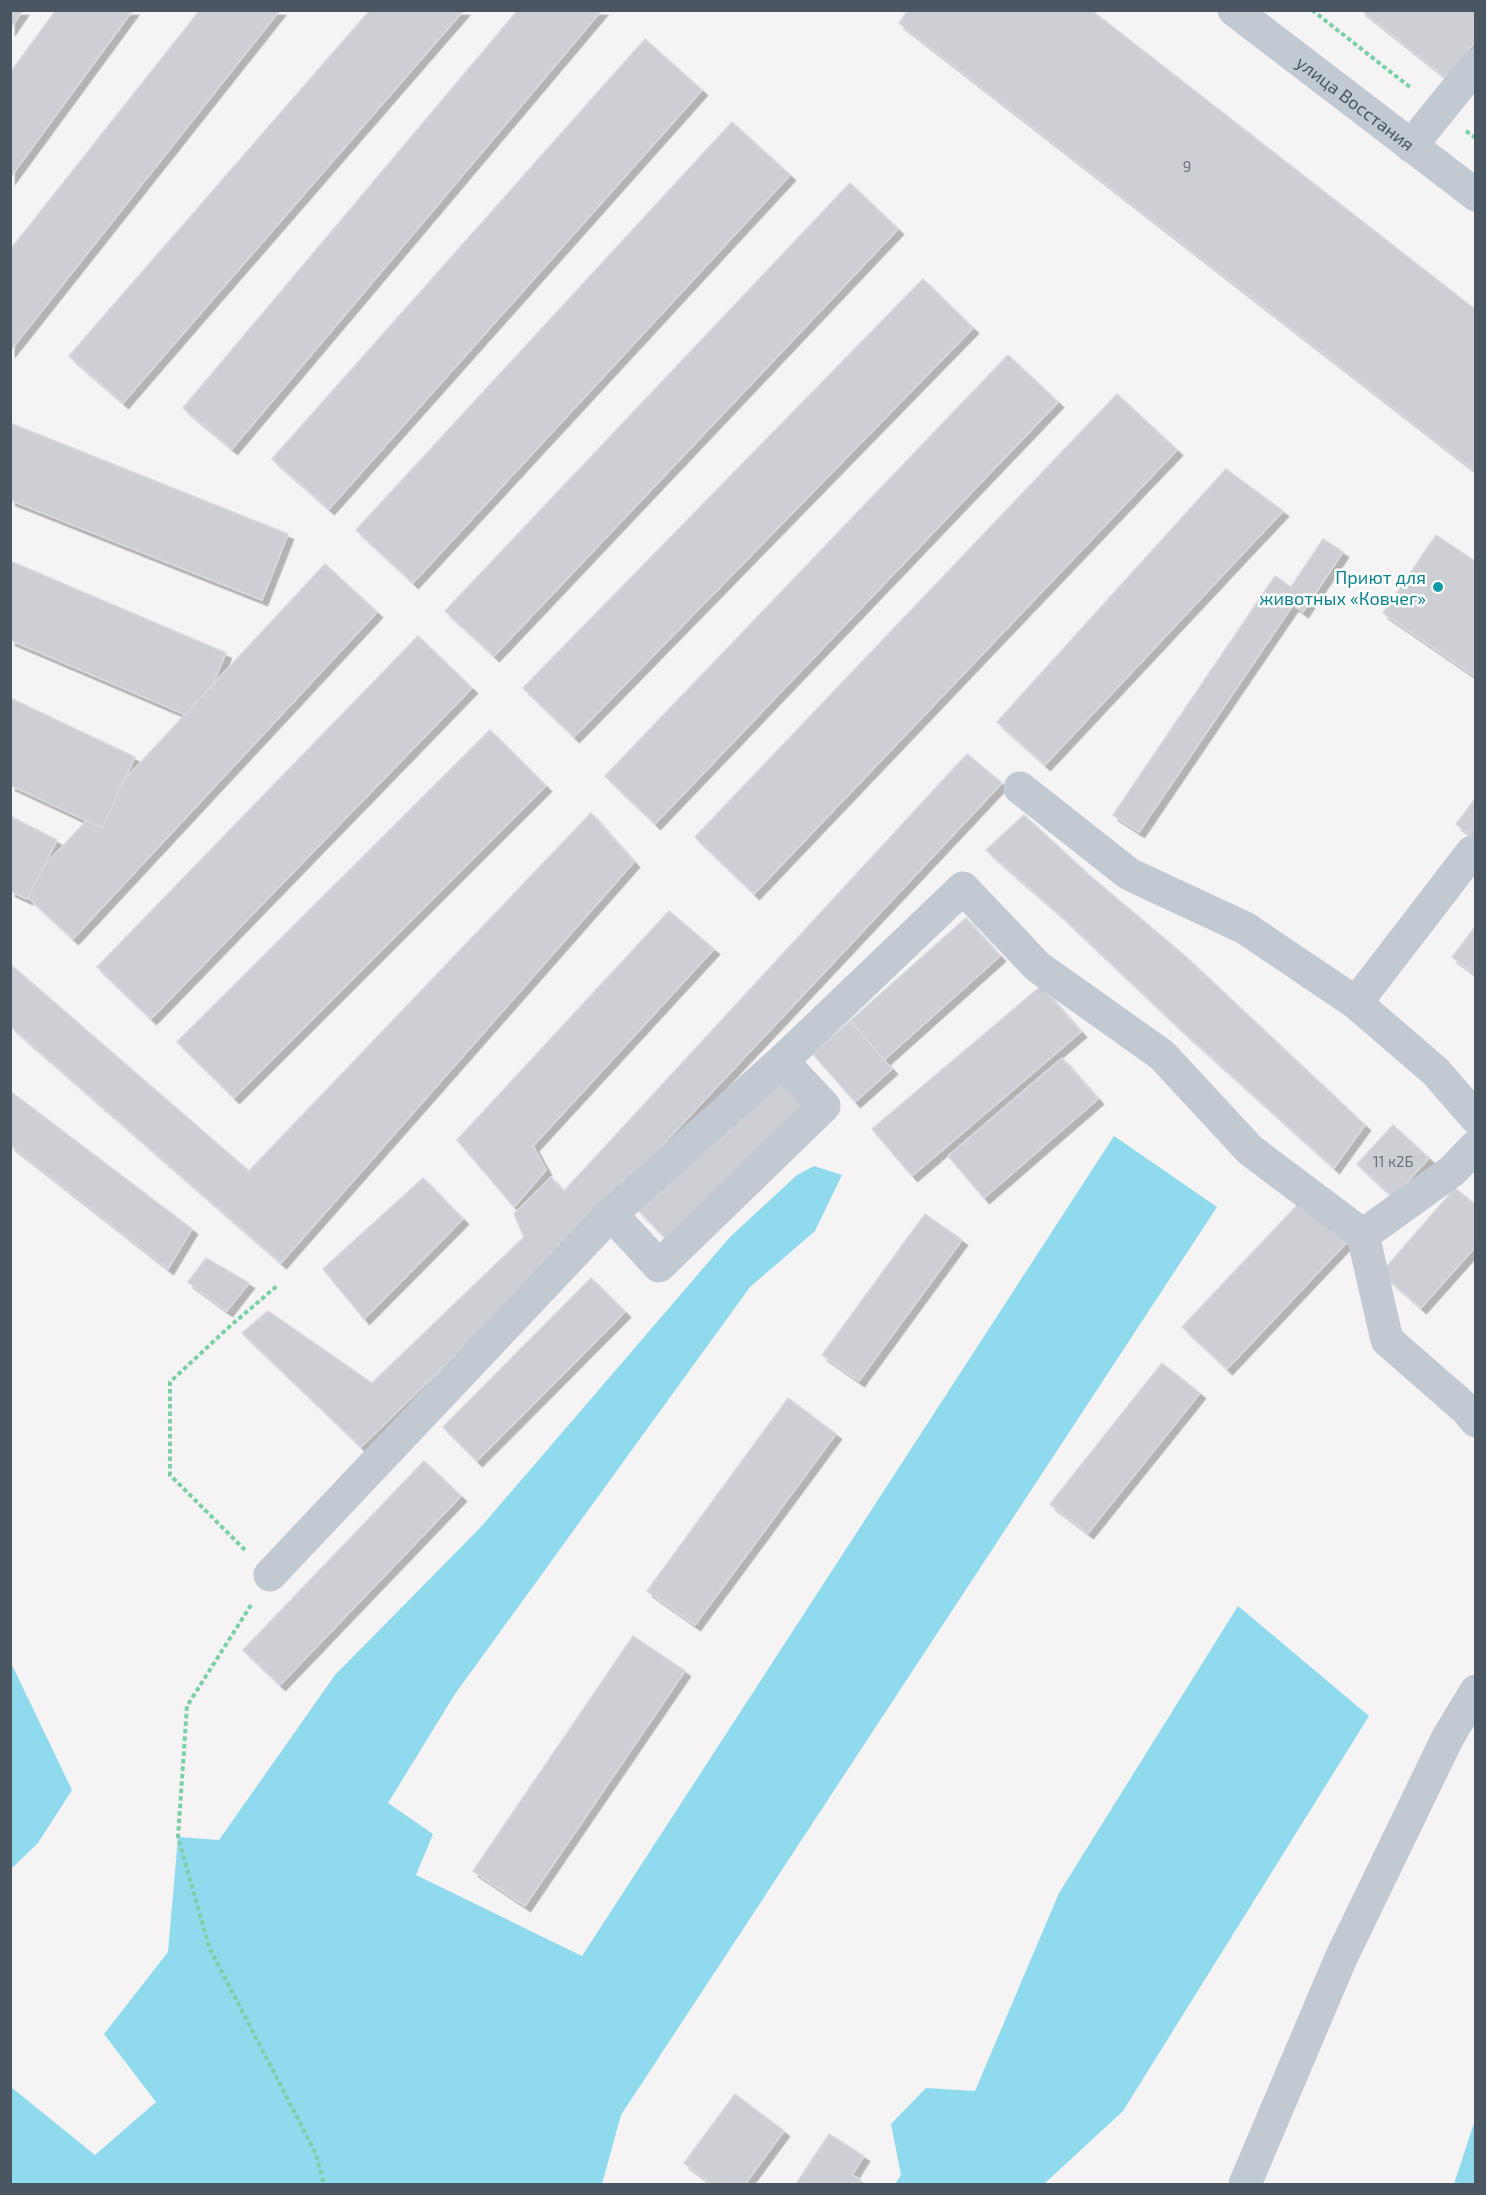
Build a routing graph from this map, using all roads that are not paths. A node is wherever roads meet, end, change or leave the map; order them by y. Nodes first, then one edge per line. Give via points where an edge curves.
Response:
1 (1234, 10) edge
2 (1476, 65) edge
3 (1411, 146) junction
4 (1476, 195) edge
5 (1020, 788) dead end
6 (1472, 852) dead end
7 (1356, 1003) junction
8 (782, 1062) junction
9 (1470, 1098) edge
10 (1476, 1146) edge
11 (611, 1214) junction
12 (1363, 1235) junction
13 (1476, 1421) edge
14 (270, 1575) road end
15 (1476, 1691) edge
16 (1245, 2184) edge

1 - 3 street, улица Восстания
2 - 3 street
3 - 4 street, улица Восстания
5 - 7 street via 1129,874 1245,928
6 - 7 street
7 - 9 street
8 - 11 street
8 - 11 street via 824,1106 659,1266
8 - 12 street via 963,888 1038,967 1162,1055 1250,1150
10 - 12 street via 1452,1171
11 - 14 street
12 - 13 street via 1387,1340
15 - 16 street via 1448,1737 1341,1958

